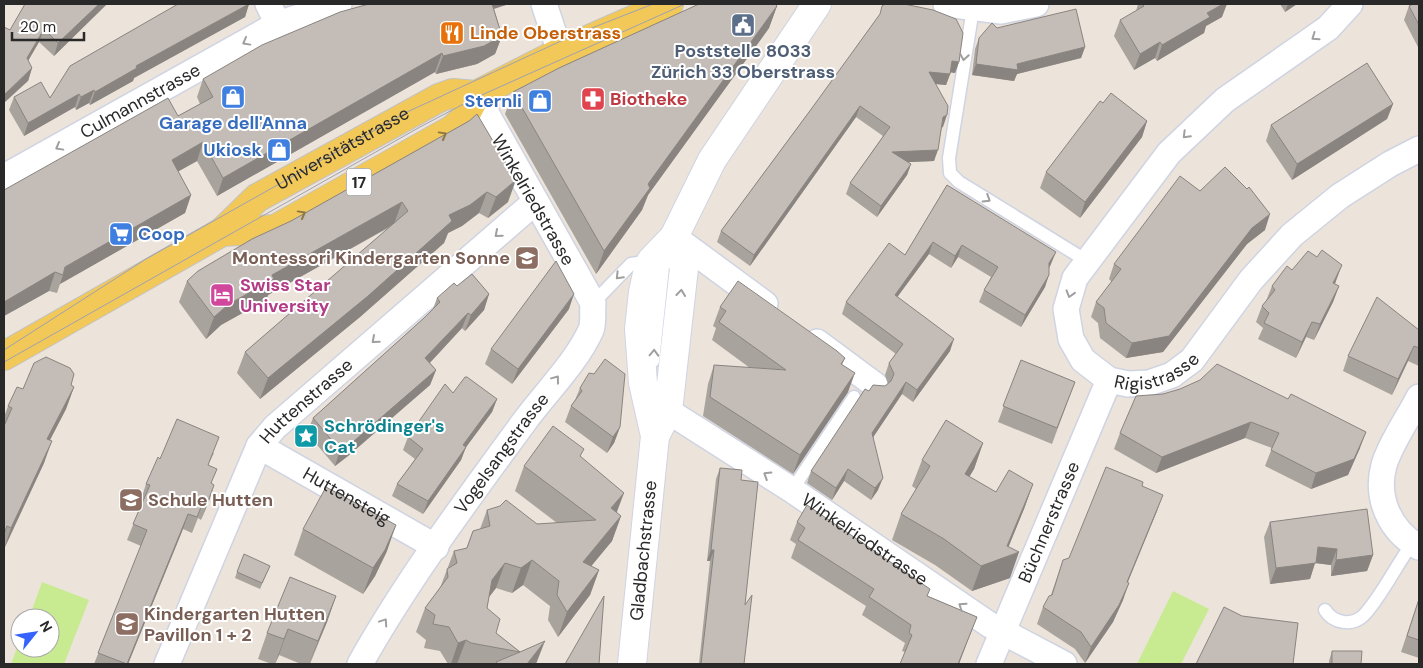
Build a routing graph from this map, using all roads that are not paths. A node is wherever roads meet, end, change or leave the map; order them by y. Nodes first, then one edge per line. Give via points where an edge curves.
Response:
1 (340, 4) edge
2 (544, 4) edge
3 (669, 4) edge
4 (946, 4) edge
5 (1036, 4) edge
6 (1350, 4) edge
7 (807, 9) edge
8 (973, 9) junction
9 (273, 14) edge
10 (560, 52) junction
11 (476, 95) junction
12 (451, 107) dead end
13 (425, 120) dead end
14 (1419, 149) edge
15 (341, 167) dead end
16 (4, 178) edge
17 (534, 202) junction
18 (264, 210) dead end
19 (222, 232) junction
20 (674, 237) junction
21 (651, 261) junction
22 (1086, 261) junction
23 (593, 303) junction
24 (4, 356) edge
25 (1109, 380) junction
26 (875, 385) edge
27 (854, 397) edge
28 (1419, 397) edge
29 (668, 411) junction
30 (655, 436) junction
31 (259, 446) junction
32 (792, 490) junction
33 (1416, 545) edge
34 (436, 547) junction
35 (1324, 610) dead end
36 (1002, 632) junction
37 (167, 664) edge
38 (360, 664) edge
39 (632, 664) edge
40 (989, 664) edge
41 (1064, 664) edge

1 - 9 street, Culmannstrasse
2 - 10 street
3 - 10 main road
4 - 8 street
5 - 8 street via 1001,11
6 -> 22 street, Rigistrasse via 1328,28 1225,100 1195,126 1169,152
7 - 20 street via 712,160
8 -> 22 lane via 949,158 950,173 959,182
9 -> 16 street, Culmannstrasse
10 - 11 main road
11 - 12 lane
11 - 17 street, Winkelriedstrasse
11 - 19 main road, Universitätstrasse / 17 via 453,93 439,98 258,198
19 -> 11 main road, Universitätstrasse / 17 via 275,229 453,129 463,120
13 - 15 lane, Universitätstrasse
14 - 25 street, Rigistrasse via 1340,196 1292,235 1251,280 1192,360 1172,375 1149,383 1128,384
17 - 23 street, Winkelriedstrasse
17 -> 31 street, Huttenstrasse via 275,427
18 - 19 lane, Universitätstrasse
19 - 24 main road, Universitätstrasse / 17
20 - 21 street, Gladbachstrasse
20 - 26 street
29 -> 20 street, Gladbachstrasse via 684,268
30 -> 20 lane, Gladbachstrasse via 654,342 663,267
21 -> 23 lane via 630,264
21 - 30 street, Gladbachstrasse via 639,329 642,383
22 -> 25 street, Rigistrasse via 1069,295 1067,321 1071,339 1084,360
34 -> 23 street, Vogelsangstrasse via 582,345 592,327
25 - 36 street, Büchnerstrasse
27 - 32 lane
28 - 33 street via 1384,464 1382,479 1383,503 1393,523
29 - 30 street, Gladbachstrasse
32 -> 29 street, Winkelriedstrasse
30 - 39 street, Gladbachstrasse
31 - 34 street, Huttensteig
31 - 37 street, Huttenstrasse
36 -> 32 street, Winkelriedstrasse
33 - 35 lane via 1364,615 1350,622 1334,620
38 -> 34 street, Vogelsangstrasse via 376,634
36 - 40 street, Büchnerstrasse
36 - 41 street, Winkelriedstrasse

